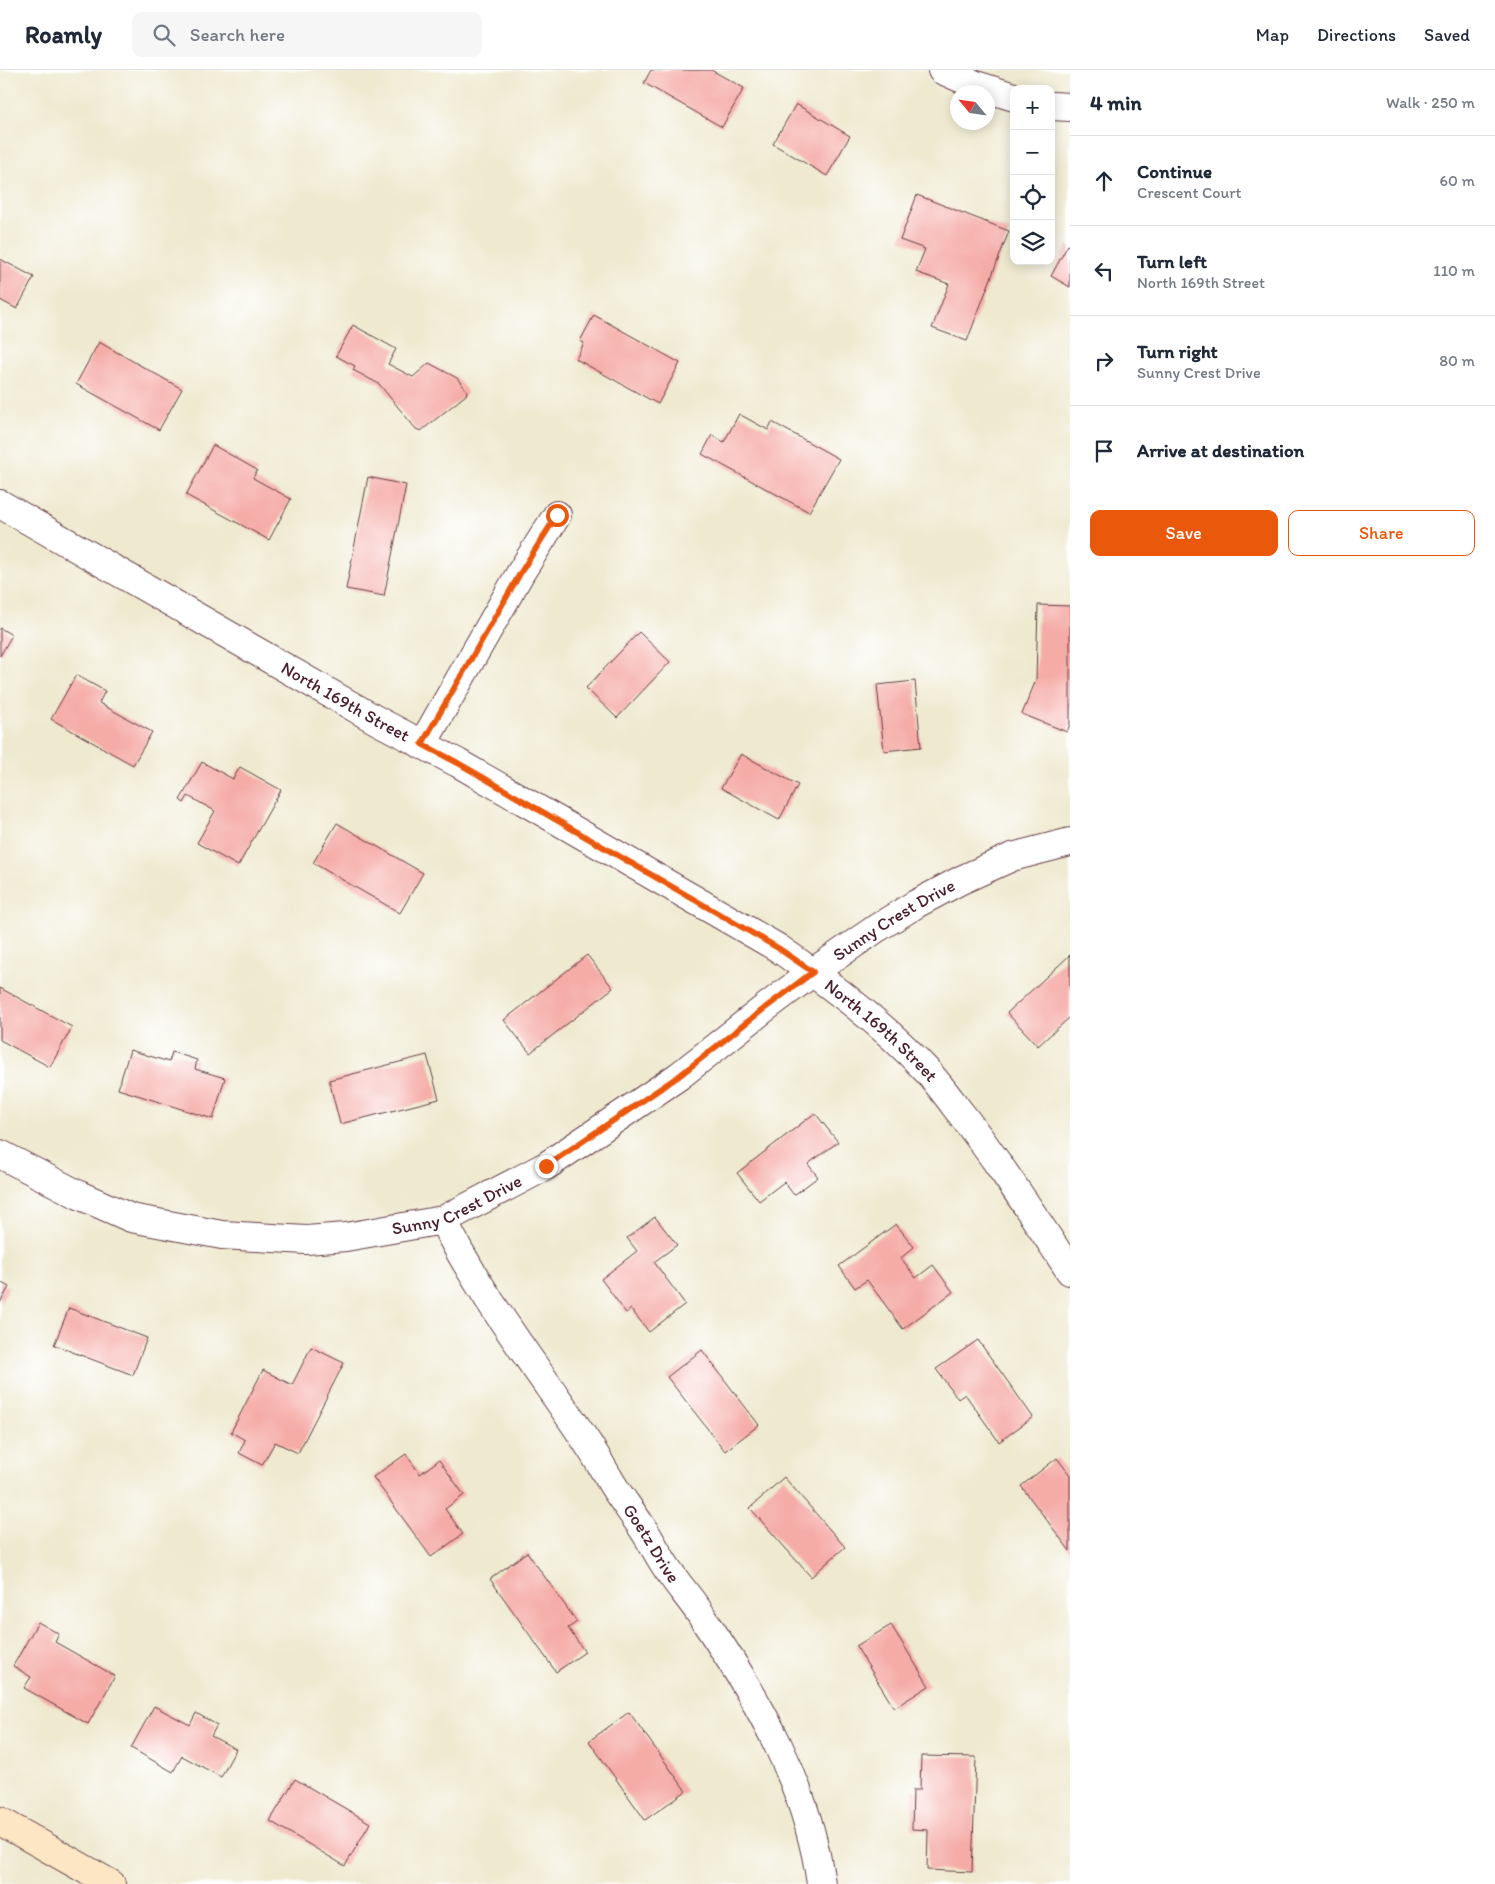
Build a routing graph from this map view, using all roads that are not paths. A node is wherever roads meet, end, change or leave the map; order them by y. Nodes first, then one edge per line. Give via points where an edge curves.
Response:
1 (942, 70) edge
2 (1010, 96) edge
3 (1055, 106) edge
4 (1070, 107) edge
5 (0, 504) edge
6 (557, 515) dead end
7 (422, 744) junction
8 (1070, 842) edge
9 (813, 972) junction
10 (0, 1154) edge
11 (443, 1220) junction
12 (1070, 1271) edge
13 (0, 1821) edge
14 (111, 1884) edge
15 (821, 1884) edge

1 - 2 street
3 - 4 street
5 - 7 street, North 169th Street
6 - 7 street
7 - 9 street, North 169th Street via 778,948
8 - 9 street, Sunny Crest Drive via 1012,858 961,880 885,923
9 - 11 street, Sunny Crest Drive via 679,1076 554,1161
9 - 12 street, North 169th Street via 866,1012 928,1072 973,1128
10 - 11 street, Sunny Crest Drive via 131,1218 222,1235 306,1240 346,1237
11 - 15 street, Goetz Drive via 460,1253 754,1697 785,1760 804,1810
13 - 14 main road

